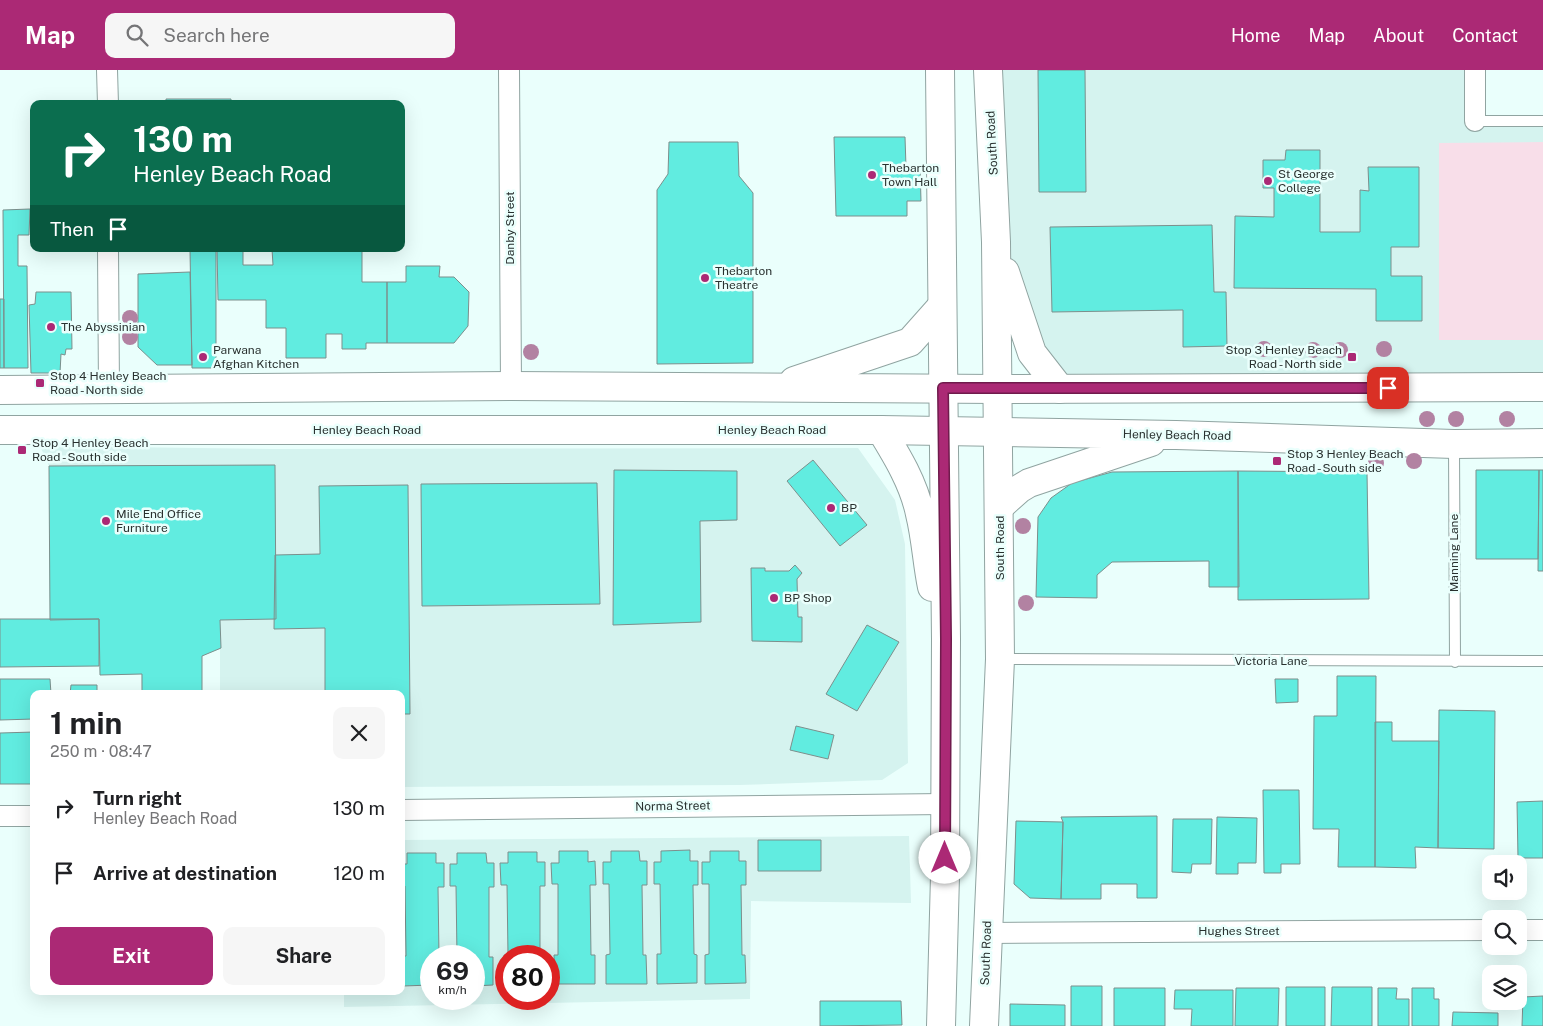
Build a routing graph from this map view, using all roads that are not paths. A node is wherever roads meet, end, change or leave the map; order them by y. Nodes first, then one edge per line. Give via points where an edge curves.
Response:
1 (107, 70) edge
2 (509, 70) edge
3 (940, 70) edge
4 (988, 70) edge
5 (1475, 70) edge
6 (108, 100) edge
7 (1475, 121) joint
8 (1543, 121) edge
9 (996, 242) junction
10 (108, 252) edge
11 (942, 306) junction
12 (510, 386) junction
13 (1543, 387) edge
14 (774, 388) junction
15 (943, 388) junction
16 (998, 389) junction
17 (1060, 389) junction
18 (0, 390) edge
19 (109, 390) junction
20 (0, 430) edge
21 (881, 430) junction
22 (944, 431) junction
23 (999, 432) junction
24 (1176, 435) junction
25 (1543, 443) edge
26 (1454, 444) junction
27 (1000, 506) junction
28 (946, 639) junction
29 (1000, 659) junction
30 (1543, 661) edge
31 (1455, 662) junction
32 (944, 804) junction
33 (405, 810) edge
34 (0, 816) edge
35 (30, 816) edge
36 (1482, 930) edge
37 (1527, 930) edge
38 (1543, 930) edge
39 (987, 933) junction
40 (941, 1026) edge
41 (984, 1026) edge

1 - 6 street
2 - 12 street, Danby Street
3 - 11 main road
4 - 9 main road, South Road
5 - 7 street
7 - 8 lane
9 - 16 main road, South Road
9 - 17 main road via 1032,353
10 - 19 street
11 - 14 main road via 910,342
11 - 15 main road
12 - 14 main road
12 - 19 main road
13 - 17 main road
14 - 15 main road
15 - 16 main road
15 - 22 main road
16 - 17 main road
16 - 23 main road, South Road
18 - 19 main road
20 - 21 main road, Henley Beach Road
21 - 22 main road, Henley Beach Road
21 - 28 main road via 900,461 915,496
22 - 23 main road, Henley Beach Road
22 - 28 main road
23 - 24 main road, Henley Beach Road
23 - 27 main road, South Road
24 - 26 main road, Henley Beach Road
24 - 27 main road via 1030,483
25 - 26 main road, Henley Beach Road
26 - 31 lane, Manning Lane
27 - 29 main road, South Road
28 - 32 main road
29 - 31 lane, Victoria Lane
29 - 39 main road, South Road
30 - 31 lane, Victoria Lane
32 - 33 street, Norma Street
32 - 40 main road
34 - 35 street
36 - 39 street, Hughes Street
37 - 38 street
39 - 41 main road, South Road

